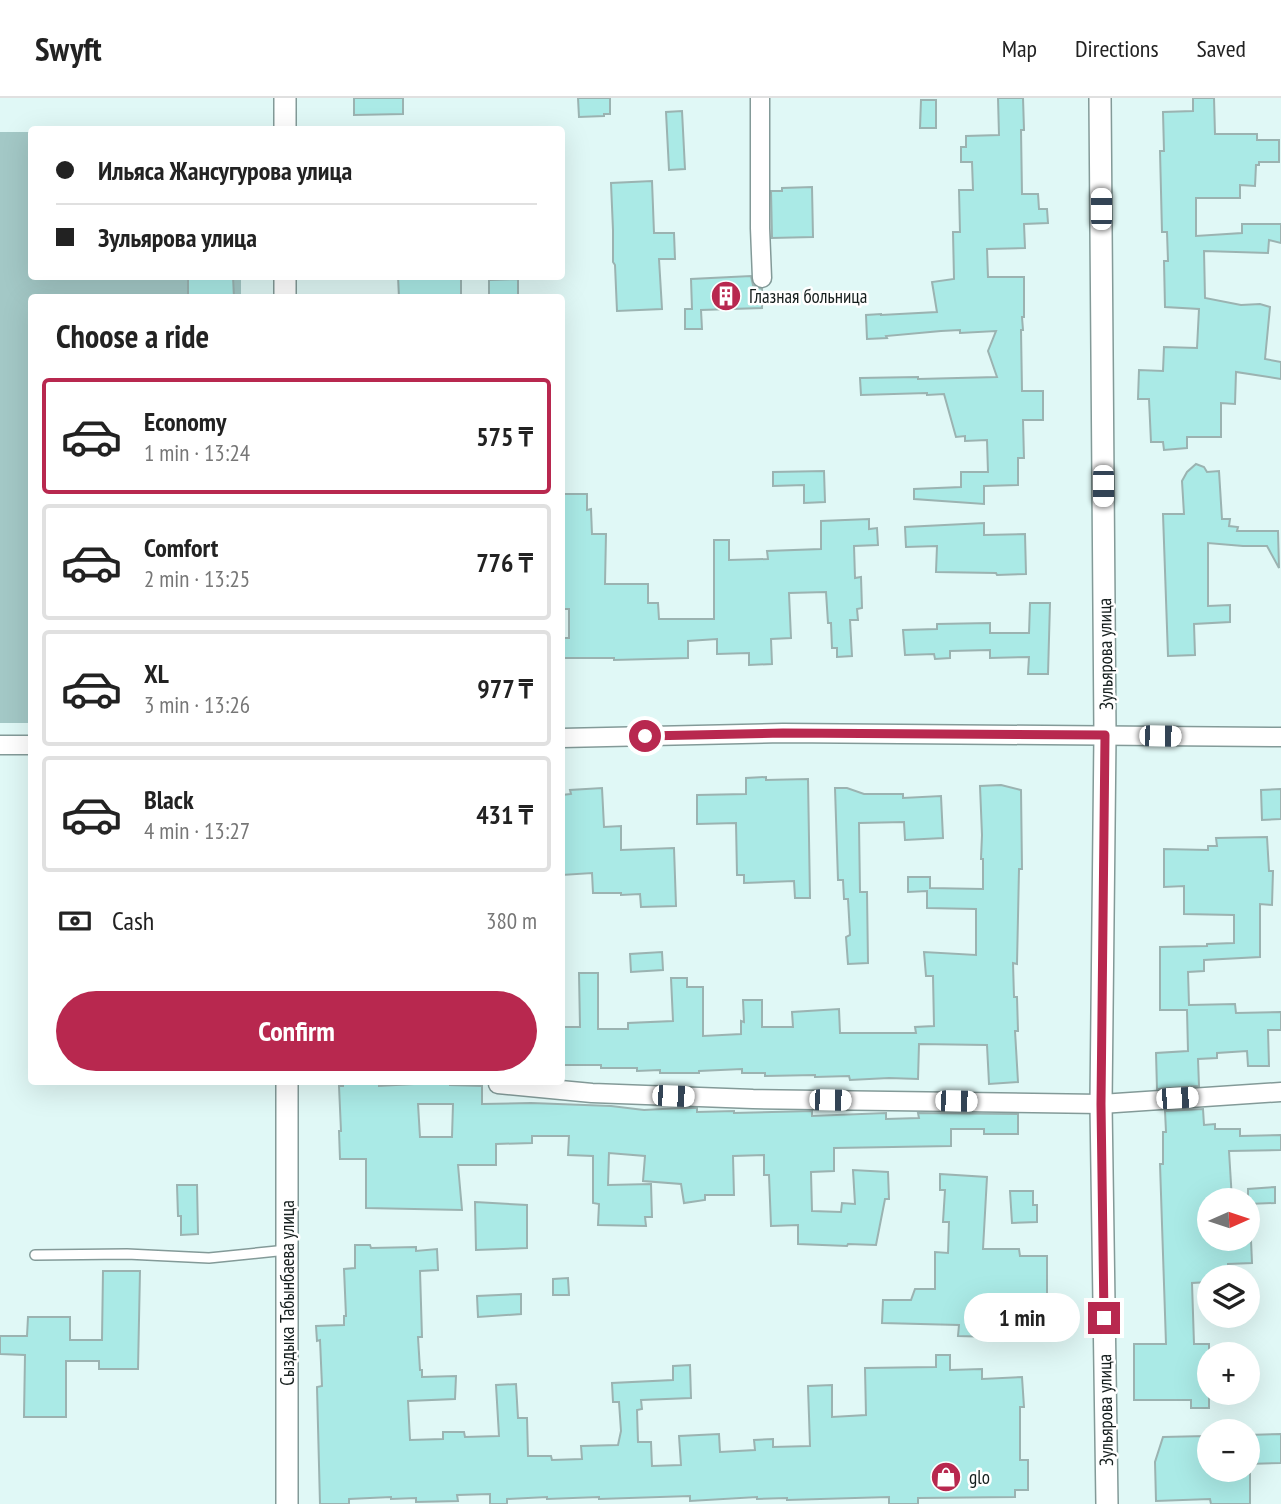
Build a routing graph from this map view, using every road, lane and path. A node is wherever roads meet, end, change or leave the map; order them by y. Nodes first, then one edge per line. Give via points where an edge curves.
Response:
1 (285, 98) edge
2 (760, 98) edge
3 (1100, 98) edge
4 (285, 126) edge
5 (762, 278) dead end
6 (1105, 735) junction
7 (1281, 737) edge
8 (565, 738) edge
9 (0, 745) edge
10 (28, 745) edge
11 (287, 1085) edge
12 (508, 1085) edge
13 (1281, 1092) edge
14 (1101, 1104) junction
15 (286, 1250) junction
16 (36, 1255) dead end
17 (287, 1504) edge
18 (1107, 1504) edge

1 - 4 street
2 - 5 street
3 - 6 street, Зульярова улица
6 - 7 street
6 - 8 street via 783,733
6 - 14 street, Зульярова улица
9 - 10 street
11 - 15 street, Сыздыка Табынбаева улица
12 - 14 street via 753,1099
13 - 14 street
14 - 18 street, Зульярова улица
15 - 16 lane via 209,1258
15 - 17 street, Сыздыка Табынбаева улица

